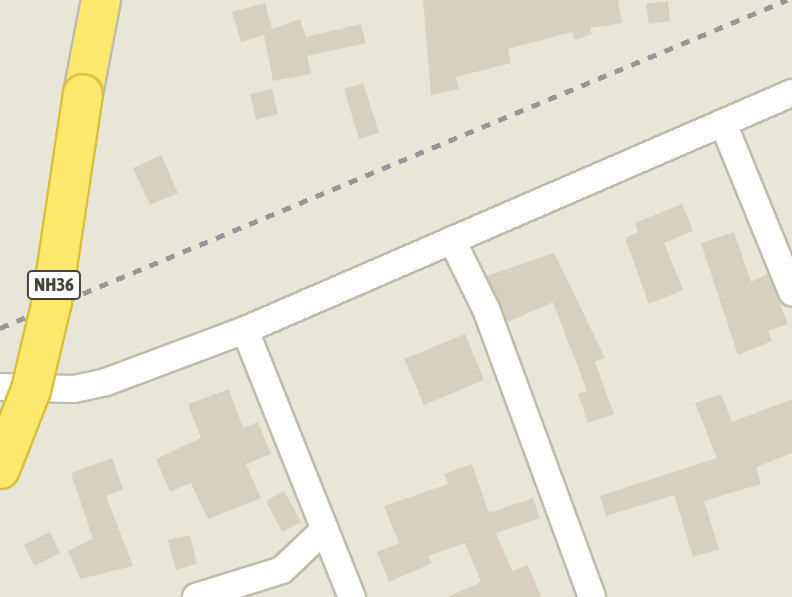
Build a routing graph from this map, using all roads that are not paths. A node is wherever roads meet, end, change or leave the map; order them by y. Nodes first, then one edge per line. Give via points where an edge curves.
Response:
1 (101, 0) edge
2 (792, 93) edge
3 (723, 123) junction
4 (452, 240) junction
5 (792, 292) edge
6 (245, 330) junction
7 (0, 387) edge
8 (0, 469) edge
9 (325, 529) junction
10 (196, 597) edge
11 (352, 597) edge
12 (592, 597) edge

1 - 8 highway, NH36, bridge via 52,301 31,390
2 - 3 street
3 - 4 street
3 - 5 street
4 - 6 street
4 - 12 street via 486,309
6 - 7 street via 106,382 74,389
6 - 9 street
9 - 10 street via 282,570
9 - 11 street

